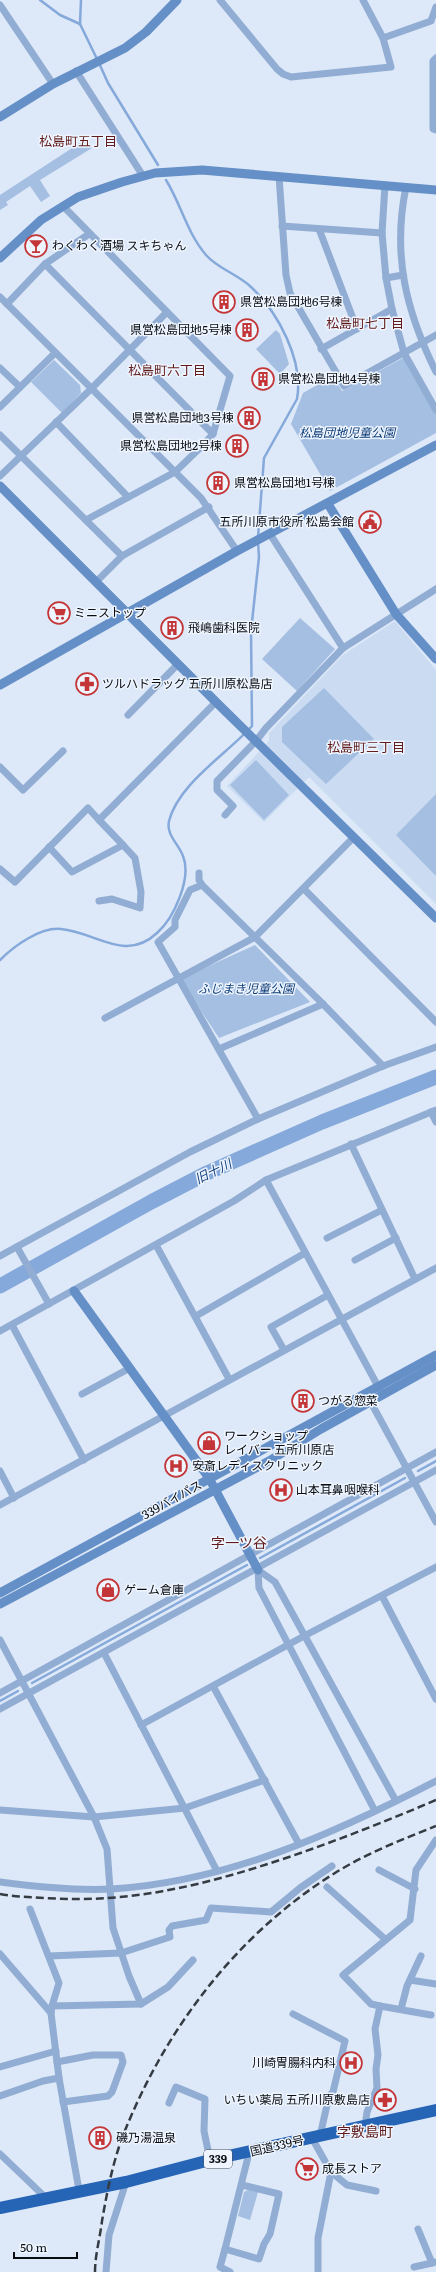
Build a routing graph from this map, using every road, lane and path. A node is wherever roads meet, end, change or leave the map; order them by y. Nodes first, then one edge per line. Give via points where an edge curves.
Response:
1 (177, 0) edge
2 (220, 0) edge
3 (363, 0) edge
4 (0, 5) edge
5 (436, 7) edge
6 (383, 38) junction
7 (436, 58) edge
8 (76, 71) junction
9 (53, 84) junction
10 (0, 117) edge
11 (436, 130) edge
12 (143, 176) junction
13 (279, 176) junction
14 (385, 185) junction
15 (406, 187) junction
16 (436, 190) edge
17 (63, 206) junction
18 (282, 226) junction
19 (319, 229) junction
20 (382, 232) junction
21 (89, 234) junction
22 (0, 258) edge
23 (45, 264) junction
24 (403, 275) junction
25 (386, 278) junction
26 (0, 297) edge
27 (7, 304) junction
28 (392, 309) junction
29 (167, 312) junction
30 (357, 329) junction
31 (436, 335) edge
32 (422, 343) junction
33 (321, 348) junction
34 (130, 351) junction
35 (55, 353) junction
36 (404, 353) junction
37 (0, 368) edge
38 (436, 372) edge
39 (20, 387) junction
40 (91, 389) junction
41 (0, 407) edge
42 (436, 410) edge
43 (56, 422) junction
44 (213, 434) junction
45 (0, 436) edge
46 (436, 446) edge
47 (21, 456) junction
48 (175, 472) junction
49 (0, 476) edge
50 (0, 486) edge
51 (128, 497) junction
52 (328, 504) junction
53 (209, 508) junction
54 (86, 520) junction
55 (268, 535) junction
56 (237, 551) junction
57 (122, 556) junction
58 (96, 582) junction
59 (436, 589) edge
60 (127, 613) junction
61 (396, 614) junction
62 (342, 648) junction
63 (436, 659) edge
64 (178, 664) junction
65 (0, 685) edge
66 (216, 702) junction
67 (128, 715) dead end
68 (254, 739) junction
69 (63, 751) dead end
70 (0, 767) edge
71 (224, 815) dead end
72 (99, 820) junction
73 (354, 837) junction
74 (123, 845) junction
75 (49, 847) junction
76 (0, 869) edge
77 (199, 873) dead end
78 (202, 886) junction
79 (304, 889) junction
80 (99, 902) dead end
81 (436, 918) edge
82 (255, 937) junction
83 (180, 979) junction
84 (323, 1004) junction
85 (105, 1018) dead end
86 (436, 1022) edge
87 (436, 1047) edge
88 (219, 1049) junction
89 (383, 1066) junction
90 (434, 1111) edge
91 (258, 1119) junction
92 (436, 1122) edge
93 (351, 1144) junction
94 (266, 1180) junction
95 (382, 1210) junction
96 (327, 1238) dead end
97 (396, 1238) junction
98 (156, 1245) junction
99 (18, 1249) junction
100 (306, 1253) junction
101 (0, 1256) edge
102 (355, 1260) dead end
103 (436, 1268) edge
104 (415, 1279) junction
105 (74, 1291) junction
106 (328, 1295) junction
107 (49, 1304) junction
108 (196, 1316) junction
109 (341, 1319) junction
110 (12, 1325) junction
111 (0, 1331) edge
112 (284, 1350) junction
113 (436, 1355) edge
114 (436, 1366) edge
115 (130, 1368) junction
116 (229, 1380) junction
117 (378, 1386) junction
118 (82, 1394) dead end
119 (383, 1395) junction
120 (368, 1398) junction
121 (163, 1416) junction
122 (436, 1452) edge
123 (84, 1460) junction
124 (406, 1468) junction
125 (436, 1470) edge
126 (0, 1472) edge
127 (210, 1478) junction
128 (414, 1482) junction
129 (217, 1489) junction
130 (14, 1498) junction
131 (0, 1505) edge
132 (436, 1522) edge
133 (251, 1555) junction
134 (436, 1567) edge
135 (258, 1570) junction
136 (0, 1593) edge
137 (382, 1596) junction
138 (0, 1604) edge
139 (306, 1635) junction
140 (0, 1640) edge
141 (288, 1644) junction
142 (104, 1653) junction
143 (22, 1681) junction
144 (213, 1686) junction
145 (0, 1693) edge
146 (29, 1695) junction
147 (436, 1699) edge
148 (0, 1710) edge
149 (141, 1725) junction
150 (265, 1780) junction
151 (436, 1781) edge
152 (396, 1801) junction
153 (185, 1808) junction
154 (0, 1810) edge
155 (375, 1811) junction
156 (94, 1817) junction
157 (436, 1840) edge
158 (299, 1844) junction
159 (332, 1866) dead end
160 (379, 1870) dead end
161 (217, 1871) junction
162 (0, 1882) edge
163 (327, 1887) dead end
164 (110, 1889) junction
165 (415, 1889) junction
166 (30, 1909) dead end
167 (385, 1939) junction
168 (121, 1953) junction
169 (0, 1954) edge
170 (49, 1956) junction
171 (421, 1956) dead end
172 (193, 1960) dead end
173 (410, 1980) junction
174 (436, 1984) edge
175 (141, 2004) junction
176 (380, 2006) junction
177 (52, 2009) junction
178 (401, 2009) junction
179 (293, 2014) dead end
180 (431, 2015) dead end
181 (56, 2051) junction
182 (57, 2062) junction
183 (0, 2067) edge
184 (60, 2078) junction
185 (0, 2096) edge
186 (63, 2102) junction
187 (169, 2103) dead end
188 (436, 2110) edge
189 (365, 2126) junction
190 (316, 2137) junction
191 (249, 2153) junction
192 (0, 2154) edge
193 (210, 2160) junction
194 (331, 2172) junction
195 (126, 2182) junction
196 (242, 2185) junction
197 (79, 2190) junction
198 (376, 2190) dead end
199 (46, 2198) junction
200 (0, 2208) edge
201 (418, 2229) dead end
202 (225, 2249) junction
203 (434, 2262) edge
204 (414, 2267) dead end
205 (106, 2272) edge
206 (230, 2272) edge
207 (318, 2272) edge

1 - 8 street via 132,43
2 - 6 street via 277,69 282,74 292,77 391,67
3 - 6 street
4 - 9 street
5 - 6 street via 431,21
7 - 11 street via 433,61 433,129
8 - 9 street
8 - 12 street
9 - 10 street
12 - 13 street via 171,171 202,170
12 - 17 street via 96,190
13 - 14 street
13 - 18 street
14 - 15 street
14 - 20 street
15 - 16 street
15 - 24 street via 400,237
17 - 21 street
17 - 22 street via 35,225
18 - 19 street
18 - 33 street via 290,293
19 - 20 street
19 - 30 street
20 - 25 street
21 - 23 street
21 - 29 street
23 - 27 street
23 - 34 street
24 - 25 street
24 - 32 street via 409,307
25 - 28 street
26 - 27 street
27 - 35 street
28 - 30 street
28 - 36 street
29 - 34 street
29 - 44 street via 230,376
30 - 33 street
31 - 32 street
32 - 36 street
32 - 38 street
33 - 36 street via 344,386
34 - 40 street
34 - 44 street
35 - 39 street
35 - 40 street
36 - 42 street
37 - 39 street
39 - 41 street
40 - 43 street
40 - 48 street
43 - 47 street
43 - 51 street
44 - 48 street
45 - 47 street
46 - 52 street
47 - 49 street
47 - 54 street
48 - 51 street
48 - 53 street
50 - 58 street
51 - 54 street
52 - 55 street
52 - 61 street
53 - 56 street
53 - 57 street
54 - 57 street
55 - 56 street
55 - 62 street
56 - 60 street
57 - 58 street
58 - 60 street
59 - 61 street
60 - 64 street
60 - 65 street
61 - 62 street
61 - 63 street
62 - 68 street
64 - 66 street
64 - 67 street
66 - 68 street
66 - 72 street
68 - 71 street via 217,781 217,790 233,806
68 - 73 street
69 - 70 street via 23,790
72 - 74 street
72 - 75 street via 88,808
73 - 79 street
73 - 81 street
74 - 75 street via 72,872
74 - 80 street via 135,858 141,892 140,908 112,898
75 - 76 street via 15,882
77 - 78 street
78 - 82 street
78 - 83 street via 190,890 175,920 175,927 158,942
79 - 82 street
79 - 86 street
82 - 83 street
82 - 84 street
83 - 85 street
83 - 88 street
84 - 88 street
84 - 89 street
87 - 89 street
88 - 91 street
89 - 91 street
90 - 92 street
90 - 93 street
91 - 99 street via 190,1152
93 - 94 street
93 - 95 street
94 - 98 street
94 - 100 street
95 - 96 street
95 - 97 street
97 - 102 street
97 - 104 street
98 - 105 street
98 - 108 street
99 - 101 street
99 - 107 street
100 - 106 street
100 - 108 street
103 - 104 street
104 - 109 street
105 - 107 street
105 - 115 street
106 - 109 street
106 - 112 street via 271,1327
107 - 110 street
108 - 116 street
109 - 112 street
109 - 117 street
110 - 111 street
110 - 123 street
112 - 116 street
113 - 117 street
114 - 119 street, 339バイパス
115 - 118 street
115 - 121 street
116 - 121 street
117 - 119 street
117 - 120 street
119 - 120 street, 339バイパス
120 - 124 street
120 - 127 street
120 - 129 street, 339バイパス
121 - 123 street
121 - 127 street
122 - 124 street
123 - 130 street
124 - 128 street
124 - 133 street
125 - 128 street
126 - 130 street
127 - 129 street
127 - 136 street
128 - 132 street
128 - 135 street
129 - 133 street
129 - 138 street, 339バイパス
130 - 131 street
133 - 135 street
133 - 143 street
134 - 137 street
135 - 139 street via 275,1582
135 - 141 street via 259,1588
135 - 142 street
137 - 139 street
137 - 147 street
139 - 141 street
139 - 152 street
140 - 143 street
141 - 144 street
141 - 155 street
142 - 146 street
142 - 149 street
143 - 145 street
143 - 146 street
144 - 149 street
144 - 150 street
146 - 148 street
146 - 156 street
149 - 153 street
150 - 153 street
150 - 158 street
151 - 152 street
152 - 155 street
153 - 156 street
153 - 161 street
154 - 156 street
155 - 158 street
156 - 164 street via 107,1850
157 - 165 street via 416,1870
158 - 161 street
159 - 168 street via 271,1912 211,1908 206,1920 172,1926 169,1930 170,1938
160 - 165 street
161 - 164 street via 195,1878
162 - 164 street via 47,1888
163 - 167 street
164 - 168 street via 113,1928
165 - 167 street via 410,1920
166 - 170 street
167 - 176 street via 343,1975 371,2004
168 - 170 street
168 - 175 street
169 - 177 street
170 - 177 street via 59,1983
171 - 173 street
172 - 175 street via 168,1987
173 - 174 street
173 - 178 street
175 - 177 street
176 - 178 street
176 - 189 street via 375,2029 378,2055 376,2088
177 - 181 street
178 - 180 street
179 - 190 street via 345,2041 333,2092 329,2096
181 - 182 street
181 - 183 street
182 - 184 street
182 - 186 street via 93,2055 120,2056 123,2062 112,2092 108,2096
184 - 185 street
184 - 186 street
186 - 197 street
187 - 193 street via 176,2087 205,2099 204,2131
188 - 189 highway, 国道339号 / 339
189 - 190 highway, 国道339号 / 339
190 - 191 highway, 国道339号 / 339
190 - 194 street
191 - 193 highway, 国道339号 / 339
191 - 196 street
192 - 199 street
193 - 195 highway, 国道339号 / 339
194 - 198 street via 347,2185
194 - 207 street via 318,2238
195 - 197 highway, 国道339号 / 339
195 - 205 street via 109,2236
196 - 202 street
196 - 202 street via 279,2194 270,2234 259,2259
197 - 199 highway, 国道339号 / 339
199 - 200 highway, 国道339号 / 339
201 - 203 street
202 - 206 street via 220,2268
203 - 204 street

